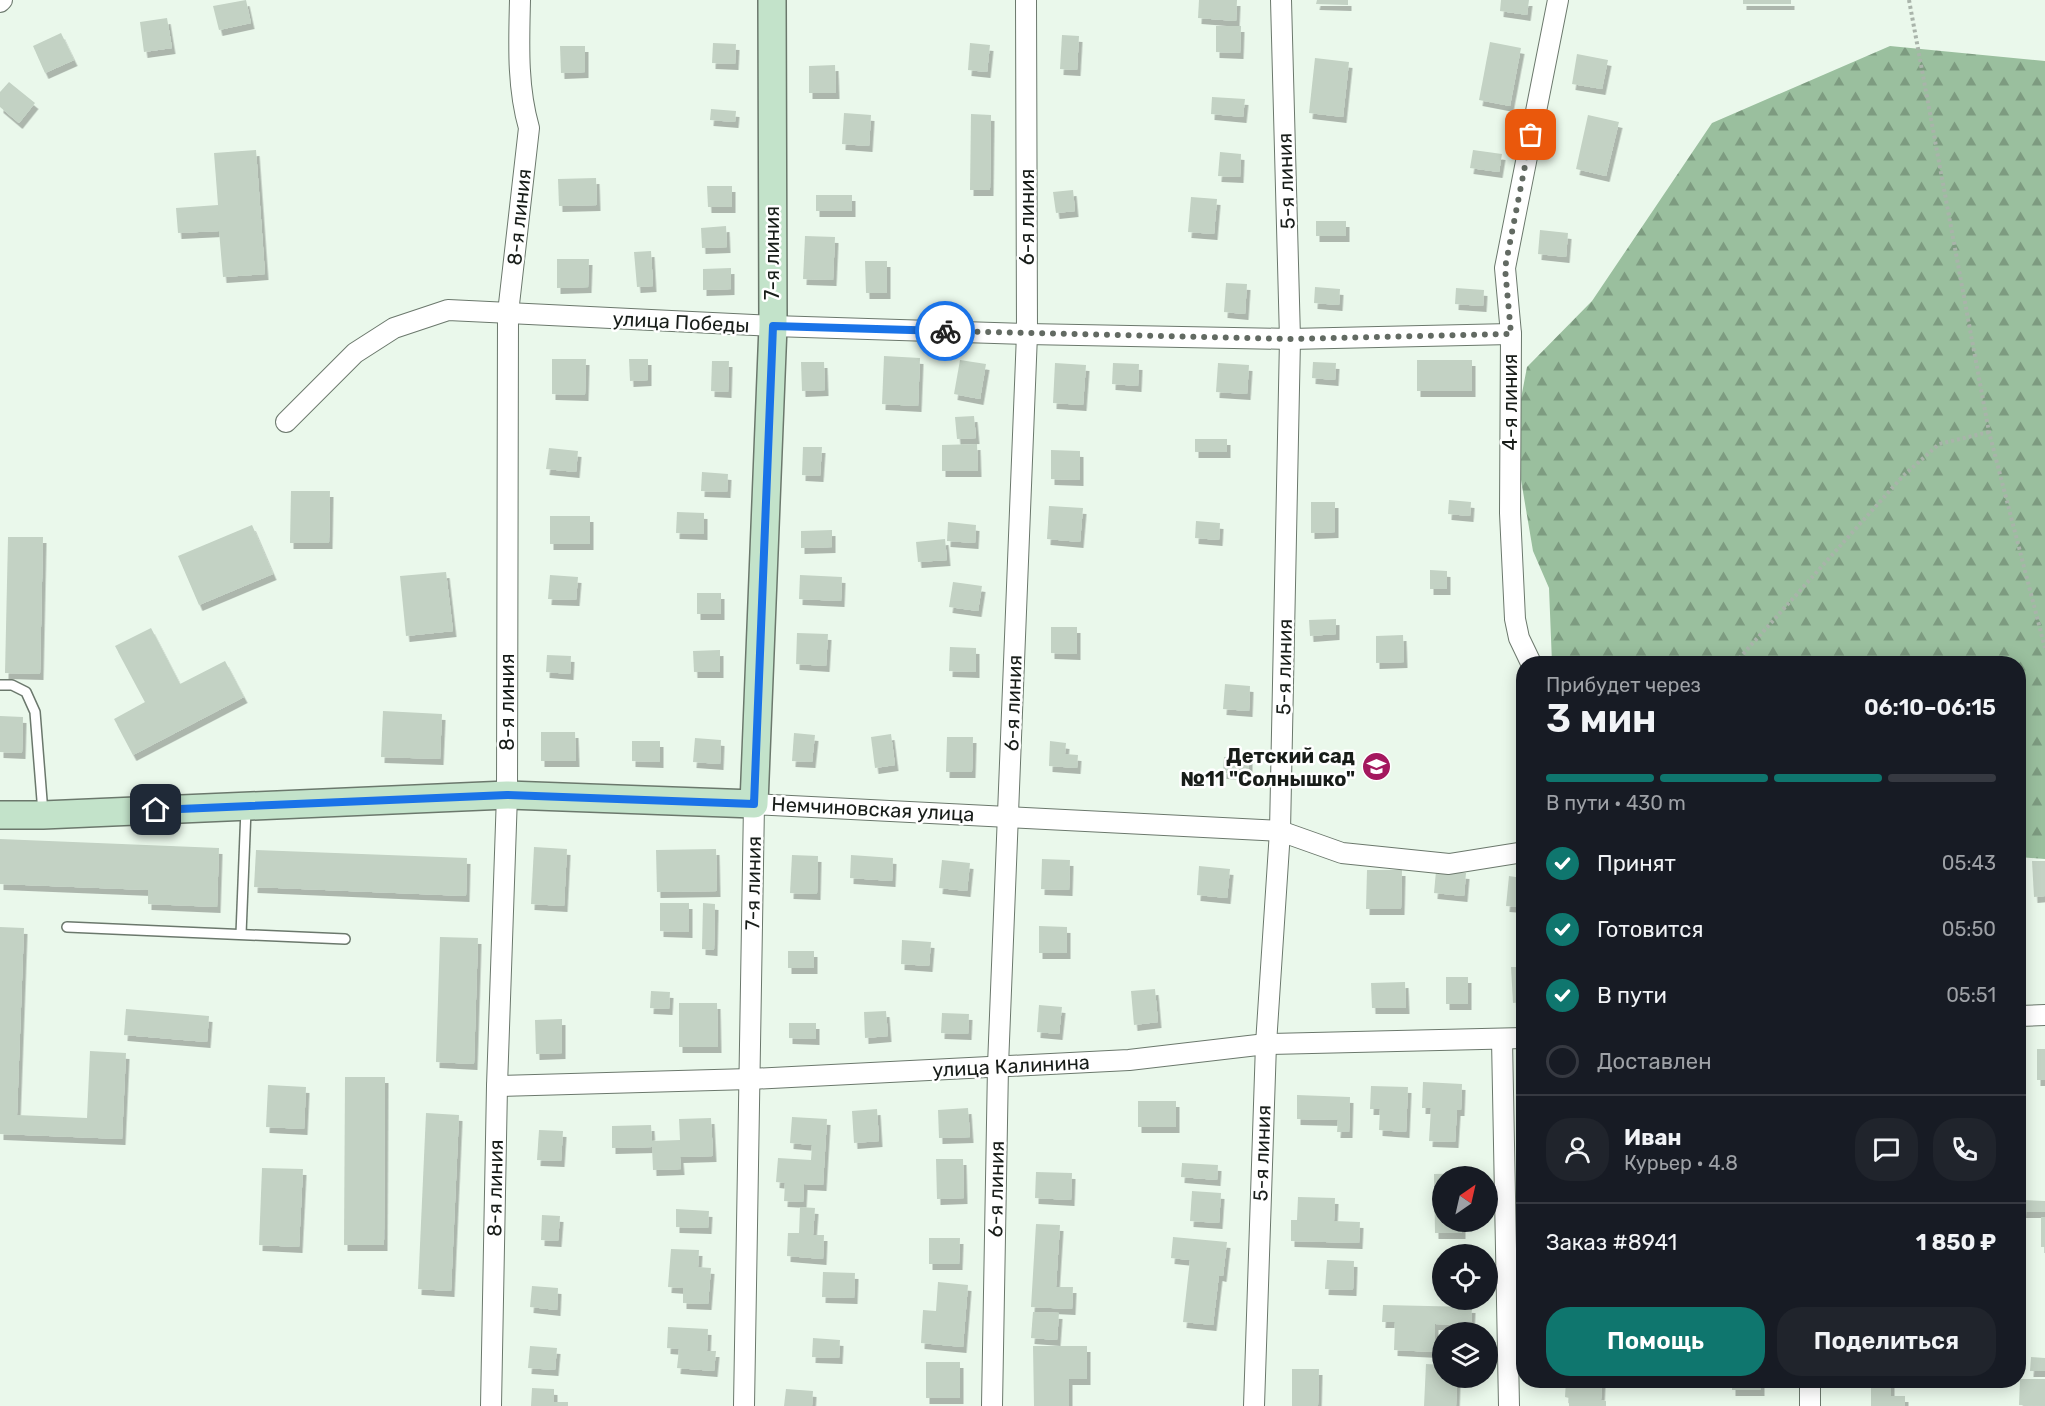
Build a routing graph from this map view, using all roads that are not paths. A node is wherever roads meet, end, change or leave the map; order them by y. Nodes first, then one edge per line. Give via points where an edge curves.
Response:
1 (520, 0) edge
2 (772, 0) edge
3 (1026, 0) edge
4 (1281, 0) edge
5 (1558, 0) edge
6 (508, 313) junction
7 (773, 326) junction
8 (1027, 334) junction
9 (1511, 334) junction
10 (1290, 339) junction
11 (286, 422) dead end
12 (1528, 656) edge
13 (0, 685) edge
14 (507, 795) junction
15 (754, 804) junction
16 (246, 806) junction
17 (0, 815) edge
18 (43, 815) junction
19 (1009, 816) junction
20 (1280, 831) junction
21 (1516, 853) edge
22 (67, 927) dead end
23 (241, 934) junction
24 (345, 939) dead end
25 (2045, 1015) edge
26 (2026, 1016) edge
27 (1516, 1038) edge
28 (1502, 1039) junction
29 (1266, 1044) junction
30 (998, 1066) junction
31 (750, 1079) junction
32 (497, 1086) junction
33 (1810, 1388) edge
34 (491, 1406) edge
35 (744, 1406) edge
36 (992, 1406) edge
37 (1254, 1406) edge
38 (1509, 1406) edge
39 (1810, 1406) edge

1 - 6 street, 8-я линия via 519,56 523,109 529,128
2 - 7 main road, 7-я линия
3 - 8 street, 6-я линия
4 - 10 street, 5-я линия
5 - 9 street, 4-я линия via 1505,268
6 - 7 street, улица Победы
6 - 11 street, улица Победы via 448,310 394,328 356,353
6 - 14 street, 8-я линия
7 - 8 street, улица Победы
7 - 15 main road, 7-я линия
8 - 10 street, улица Победы
8 - 19 street, 6-я линия
9 - 10 street, улица Победы
9 - 12 street, 4-я линия via 1510,513 1515,619
10 - 20 street, 5-я линия
13 - 18 lane via 26,692 35,712
14 - 15 main road, Немчиновская улица
14 - 16 main road, Немчиновская улица
14 - 32 street, 8-я линия
15 - 19 street, Немчиновская улица
15 - 31 street, 7-я линия
16 - 18 main road, Немчиновская улица
16 - 23 lane
17 - 18 main road, Немчиновская улица
19 - 20 street, Немчиновская улица
19 - 30 street, 6-я линия
20 - 21 street, Немчиновская улица via 1342,854 1449,864
20 - 29 street, 5-я линия
22 - 23 lane
23 - 24 lane
25 - 26 street
27 - 28 street, улица Калинина
28 - 29 street, улица Калинина
28 - 38 street
29 - 30 street, улица Калинина via 1129,1060
29 - 37 street, 5-я линия
30 - 31 street, улица Калинина
30 - 36 street, 6-я линия
31 - 32 street, улица Калинина
31 - 35 street, 7-я линия
32 - 34 street, 8-я линия
33 - 39 street

